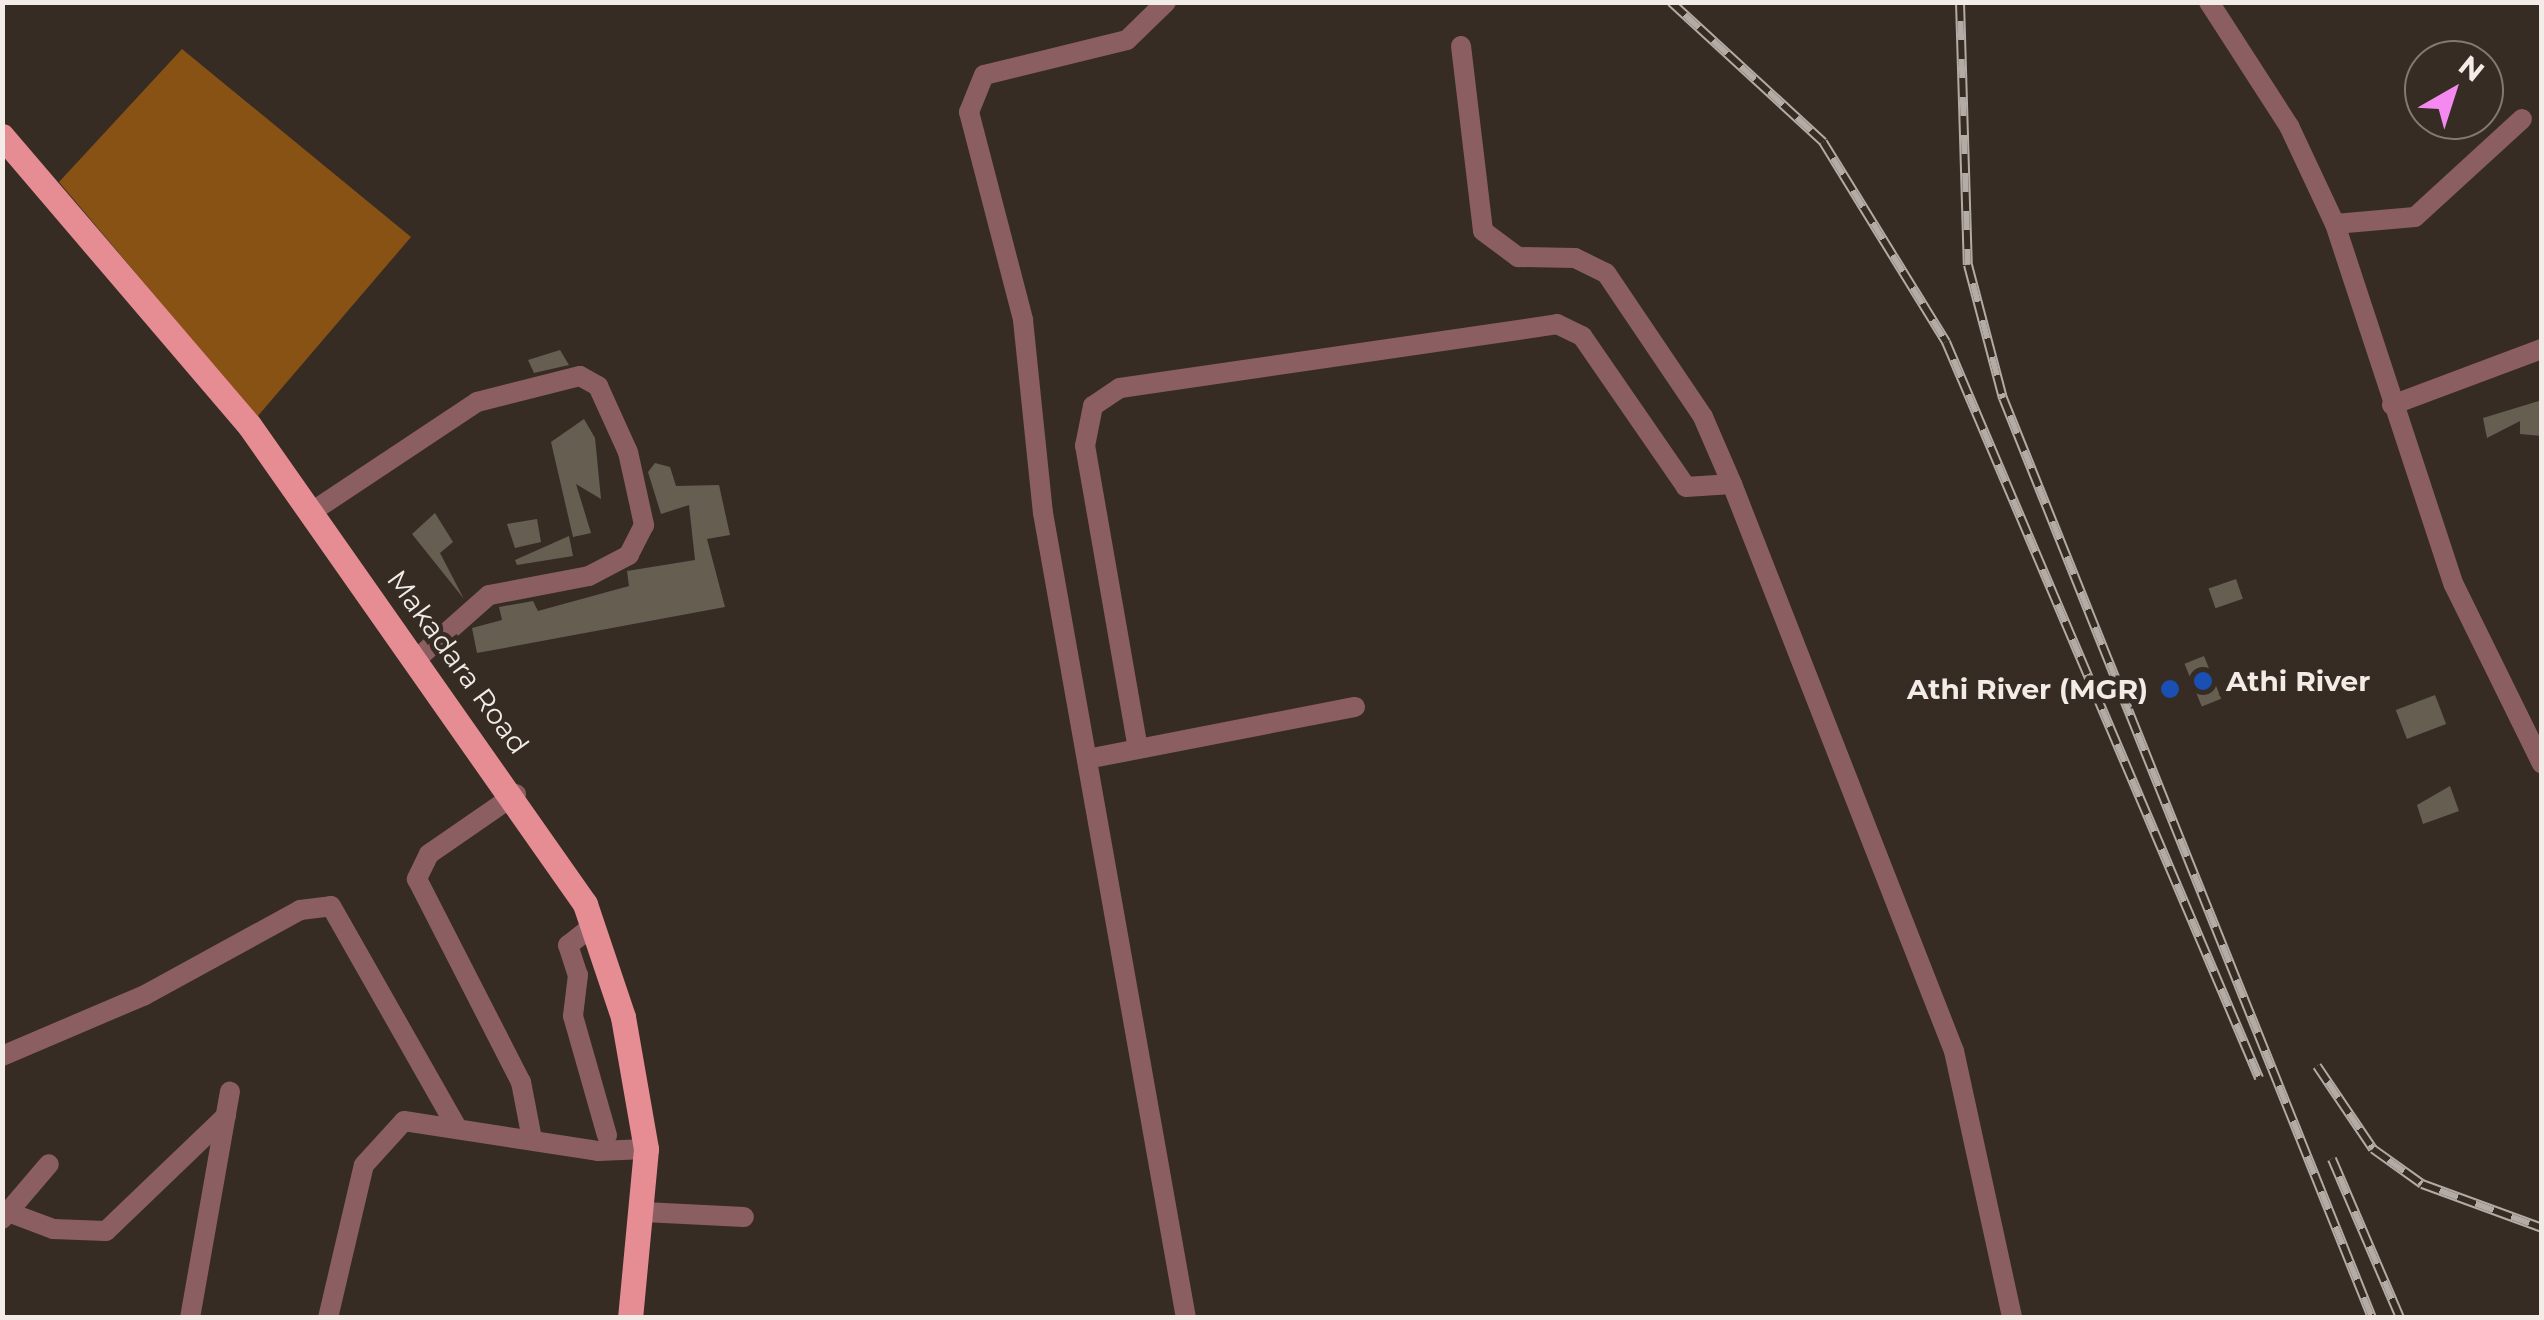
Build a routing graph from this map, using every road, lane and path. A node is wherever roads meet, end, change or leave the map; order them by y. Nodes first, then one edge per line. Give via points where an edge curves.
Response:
1 (1166, 2) edge
2 (2208, 2) edge
3 (1460, 46) dead end
4 (2522, 119) dead end
5 (2, 136) edge
6 (2335, 224) junction
7 (2542, 348) edge
8 (2392, 405) junction
9 (1732, 484) junction
10 (313, 511) junction
11 (419, 657) junction
12 (1356, 706) dead end
13 (1138, 750) junction
14 (1087, 760) junction
15 (2542, 764) edge
16 (516, 794) junction
17 (594, 926) junction
18 (2, 1056) edge
19 (230, 1091) dead end
20 (226, 1116) junction
21 (455, 1124) junction
22 (606, 1135) dead end
23 (532, 1139) junction
24 (646, 1149) junction
25 (49, 1164) dead end
26 (644, 1212) junction
27 (5, 1216) edge
28 (744, 1217) dead end
29 (190, 1318) edge
30 (328, 1318) edge
31 (630, 1318) edge
32 (1186, 1318) edge
33 (2012, 1318) edge

1 - 14 street via 1128,40 984,75 969,97 1023,320 1032,440
2 - 6 street via 2289,126
3 - 9 street via 1484,231 1518,257 1575,258 1606,273 1703,417
4 - 6 street via 2415,218
5 - 10 main road, Makadara Road
6 - 8 street
7 - 8 street
8 - 15 street via 2454,585
9 - 13 street via 1686,487 1582,336 1557,324 1120,388 1093,406 1085,446
9 - 33 street via 1954,1051
10 - 11 main road, Makadara Road
10 - 11 street via 477,402 580,376 598,386 628,452 644,525 629,555 588,576 489,595
11 - 16 main road, Makadara Road
12 - 13 street
13 - 14 street
14 - 32 street
16 - 17 main road, Makadara Road
16 - 23 street via 429,854 418,878 521,1082
17 - 22 street via 568,945 578,974 573,1016
17 - 24 main road, Makadara Road via 632,1058
18 - 21 street via 145,996 300,910 330,906
19 - 20 street
20 - 27 street via 106,1231 53,1229
20 - 29 street
21 - 23 street
21 - 30 street via 404,1120 368,1154
23 - 24 street
24 - 26 main road, Makadara Road
25 - 27 street
26 - 28 street
26 - 31 main road, Makadara Road

